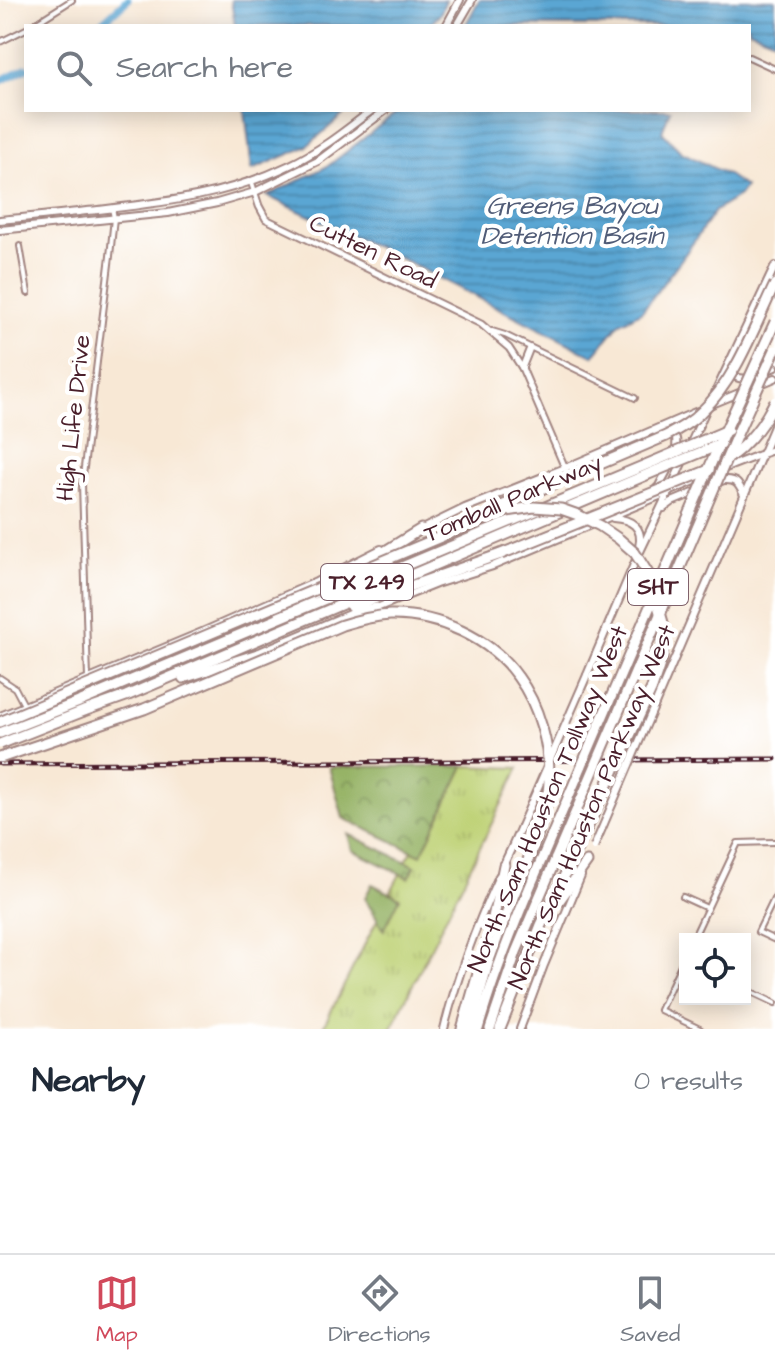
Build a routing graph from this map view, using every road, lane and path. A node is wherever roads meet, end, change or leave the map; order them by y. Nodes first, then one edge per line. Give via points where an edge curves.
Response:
1 (72, 0) edge
2 (460, 0) edge
3 (472, 0) edge
4 (34, 24) edge
5 (447, 24) edge
6 (458, 24) edge
7 (24, 30) edge
8 (0, 42) edge
9 (751, 58) edge
10 (775, 69) edge
11 (369, 112) edge
12 (383, 112) edge
13 (251, 181) junction
14 (255, 192) junction
15 (112, 208) junction
16 (33, 217) junction
17 (114, 218) junction
18 (0, 220) edge
19 (34, 227) junction
20 (0, 230) edge
21 (20, 246) dead end
22 (775, 266) edge
23 (775, 284) edge
24 (28, 293) dead end
25 (775, 322) edge
26 (489, 330) junction
27 (530, 348) junction
28 (775, 350) edge
29 (729, 362) junction
30 (775, 367) edge
31 (522, 368) junction
32 (775, 378) edge
33 (767, 382) junction
34 (775, 387) edge
35 (635, 398) dead end
36 (775, 401) edge
37 (708, 407) junction
38 (775, 410) edge
39 (775, 423) edge
40 (645, 433) junction
41 (775, 449) edge
42 (762, 454) junction
43 (684, 457) junction
44 (657, 465) junction
45 (565, 468) junction
46 (702, 478) junction
47 (668, 493) junction
48 (744, 495) junction
49 (633, 508) junction
50 (659, 514) junction
51 (609, 518) junction
52 (421, 529) junction
53 (635, 562) junction
54 (323, 587) junction
55 (377, 608) junction
56 (259, 628) junction
57 (261, 639) junction
58 (0, 678) edge
59 (88, 680) junction
60 (126, 696) junction
61 (25, 707) junction
62 (81, 707) junction
63 (0, 716) edge
64 (0, 722) edge
65 (0, 733) edge
66 (37, 742) junction
67 (0, 744) edge
68 (0, 759) edge
69 (775, 842) edge
70 (587, 862) junction
71 (504, 865) junction
72 (683, 897) dead end
73 (775, 897) edge
74 (707, 909) junction
75 (696, 933) edge
76 (775, 940) edge
77 (679, 970) edge
78 (751, 992) edge
79 (775, 1003) edge
80 (444, 1029) edge
81 (462, 1029) edge
82 (470, 1029) edge
83 (478, 1029) edge
84 (490, 1029) edge
85 (502, 1029) edge
86 (520, 1029) edge
87 (700, 1029) edge

1 - 4 street
2 - 5 main road
3 - 6 main road
7 - 8 street
9 - 10 street
11 - 13 main road via 308,155
12 - 14 main road via 318,161
13 - 14 street, Cutten Road
13 - 15 main road via 168,202
14 - 17 main road via 168,213
14 - 26 street, Cutten Road via 266,219
15 - 16 main road
15 - 17 street, High Life Drive
16 - 18 main road
16 - 19 main road
17 - 19 main road
17 - 59 street, High Life Drive via 82,484
19 - 20 main road
21 - 24 street
22 - 29 main road
23 - 54 highway, bridge via 722,388 689,423
25 - 83 highway, North Sam Houston Tollway West / SHT, bridge via 525,897
26 - 27 street, Cutten Road
26 - 31 street, Cutten Road
27 - 31 street
27 - 35 street, Cutten Road
28 - 84 highway, North Sam Houston Tollway West / SHT, bridge via 516,952
29 - 30 main road via 731,375 744,380
29 - 37 main road
31 - 45 street, Cutten Road
32 - 33 main road
33 - 34 main road
33 - 37 main road
36 - 57 highway, bridge via 739,451 704,472 501,554
37 - 40 main road
37 - 43 main road
38 - 44 highway, Tomball Parkway / TX 249, bridge
39 - 42 main road, North Sam Houston Parkway West
39 - 44 highway, Tomball Parkway / TX 249, bridge
40 - 45 main road
40 - 49 main road via 673,431 677,447 659,486
41 - 42 main road
42 - 46 main road
42 - 48 main road, North Sam Houston Parkway West
43 - 46 main road via 684,474
43 - 47 main road
44 - 56 highway, Tomball Parkway / TX 249
44 - 57 highway, Tomball Parkway / TX 249
45 - 52 main road
46 - 47 main road
47 - 49 main road
47 - 50 main road
48 - 50 main road via 736,481 724,480 672,502
48 - 70 main road, North Sam Houston Parkway West, bridge
49 - 51 main road
50 - 53 main road
51 - 53 main road via 624,519 640,532
51 - 55 main road
52 - 56 highway
52 - 59 main road via 316,582
53 - 71 main road, bridge
54 - 64 highway, bridge
54 - 85 highway, bridge via 481,520 534,507 561,509 600,526 635,553 649,575 664,626 662,658 541,925
55 - 60 highway via 261,653
55 - 66 main road
56 - 62 highway, Tomball Parkway / TX 249
57 - 60 highway, Tomball Parkway / TX 249
58 - 61 street via 15,688
59 - 61 main road
60 - 62 highway, Tomball Parkway / TX 249
61 - 63 main road
61 - 66 street
62 - 65 highway, Tomball Parkway / TX 249, bridge
62 - 67 highway, Tomball Parkway / TX 249, bridge
66 - 68 main road
68 - 82 highway, bridge via 144,709 365,619 420,617 475,638 518,676 545,742 549,781 541,822 488,963
69 - 74 street via 738,843
70 - 85 highway via 544,926
70 - 86 main road, North Sam Houston Parkway West
71 - 80 main road via 467,951
71 - 81 highway
72 - 74 street
73 - 76 street via 758,932
74 - 75 street
77 - 87 street via 660,1010
78 - 79 street

